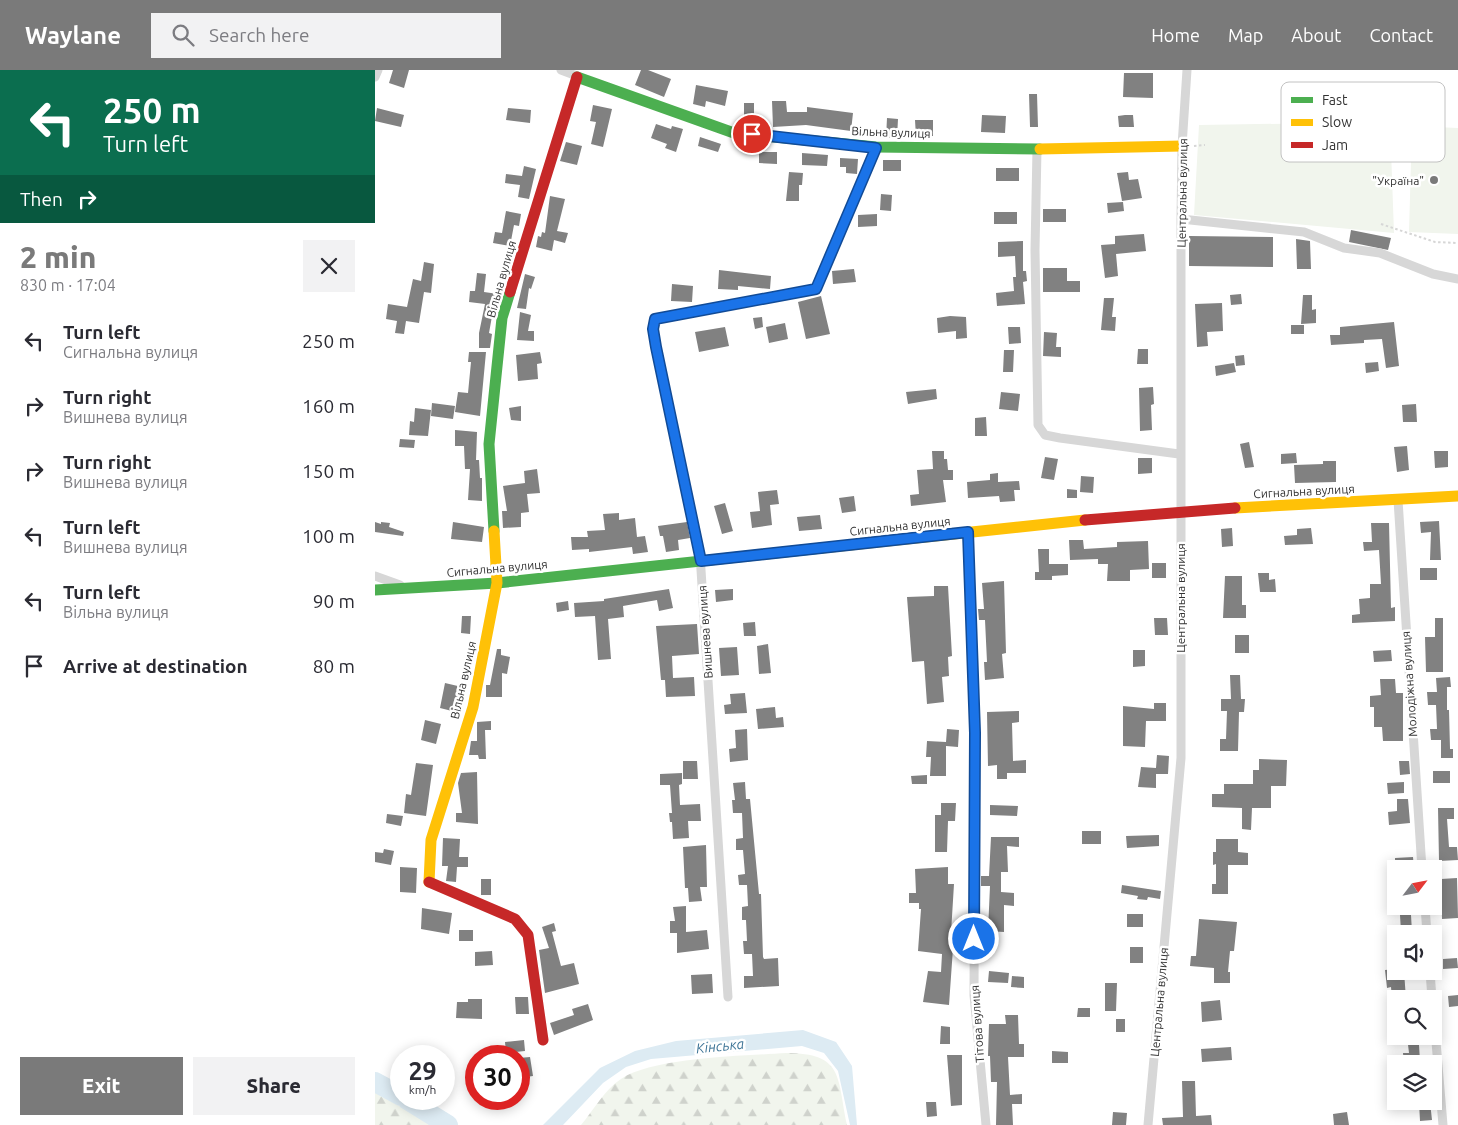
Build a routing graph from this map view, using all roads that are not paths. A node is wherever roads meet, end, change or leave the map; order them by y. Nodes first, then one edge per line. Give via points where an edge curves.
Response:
1 (378, 70) edge
2 (561, 70) edge
3 (1187, 70) edge
4 (577, 76) junction
5 (375, 77) edge
6 (1182, 146) junction
7 (876, 148) junction
8 (1037, 148) junction
9 (1181, 218) junction
10 (1458, 279) edge
11 (1179, 454) junction
12 (1458, 496) edge
13 (1398, 500) junction
14 (1180, 512) junction
15 (968, 532) junction
16 (701, 561) junction
17 (375, 576) edge
18 (497, 583) junction
19 (409, 588) junction
20 (375, 590) edge
21 (1421, 860) edge
22 (728, 997) dead end
23 (543, 1040) dead end
24 (1436, 1045) edge
25 (986, 1125) edge
26 (1148, 1125) edge
27 (1443, 1125) edge

1 - 5 street
2 - 4 street
3 - 6 street, Центральна вулиця
4 - 7 street, Вільна вулиця via 734,133
4 - 18 street, Вільна вулиця via 502,318 489,444
6 - 8 street, Вільна вулиця
6 - 9 street, Центральна вулиця
7 - 8 street, Вільна вулиця
7 - 16 street, Вишнева вулиця via 816,289 655,319 656,347
8 - 11 street via 1038,425 1045,435
9 - 10 street via 1304,232 1344,248 1380,252 1433,274
9 - 11 street, Центральна вулиця
11 - 14 street, Центральна вулиця
12 - 13 street, Сигнальна вулиця
13 - 14 street, Сигнальна вулиця
13 - 21 street, Молодіжна вулиця
14 - 15 street, Сигнальна вулиця
14 - 26 street, Центральна вулиця via 1181,758
15 - 16 street, Сигнальна вулиця
15 - 25 street, Тітова вулиця via 975,733 974,995
16 - 18 street, Сигнальна вулиця
16 - 22 street, Вишнева вулиця
17 - 19 street
18 - 19 street, Сигнальна вулиця
18 - 23 street, Вільна вулиця via 473,707 431,840 429,883 515,919 528,935
19 - 20 street, Сигнальна вулиця
24 - 27 street

